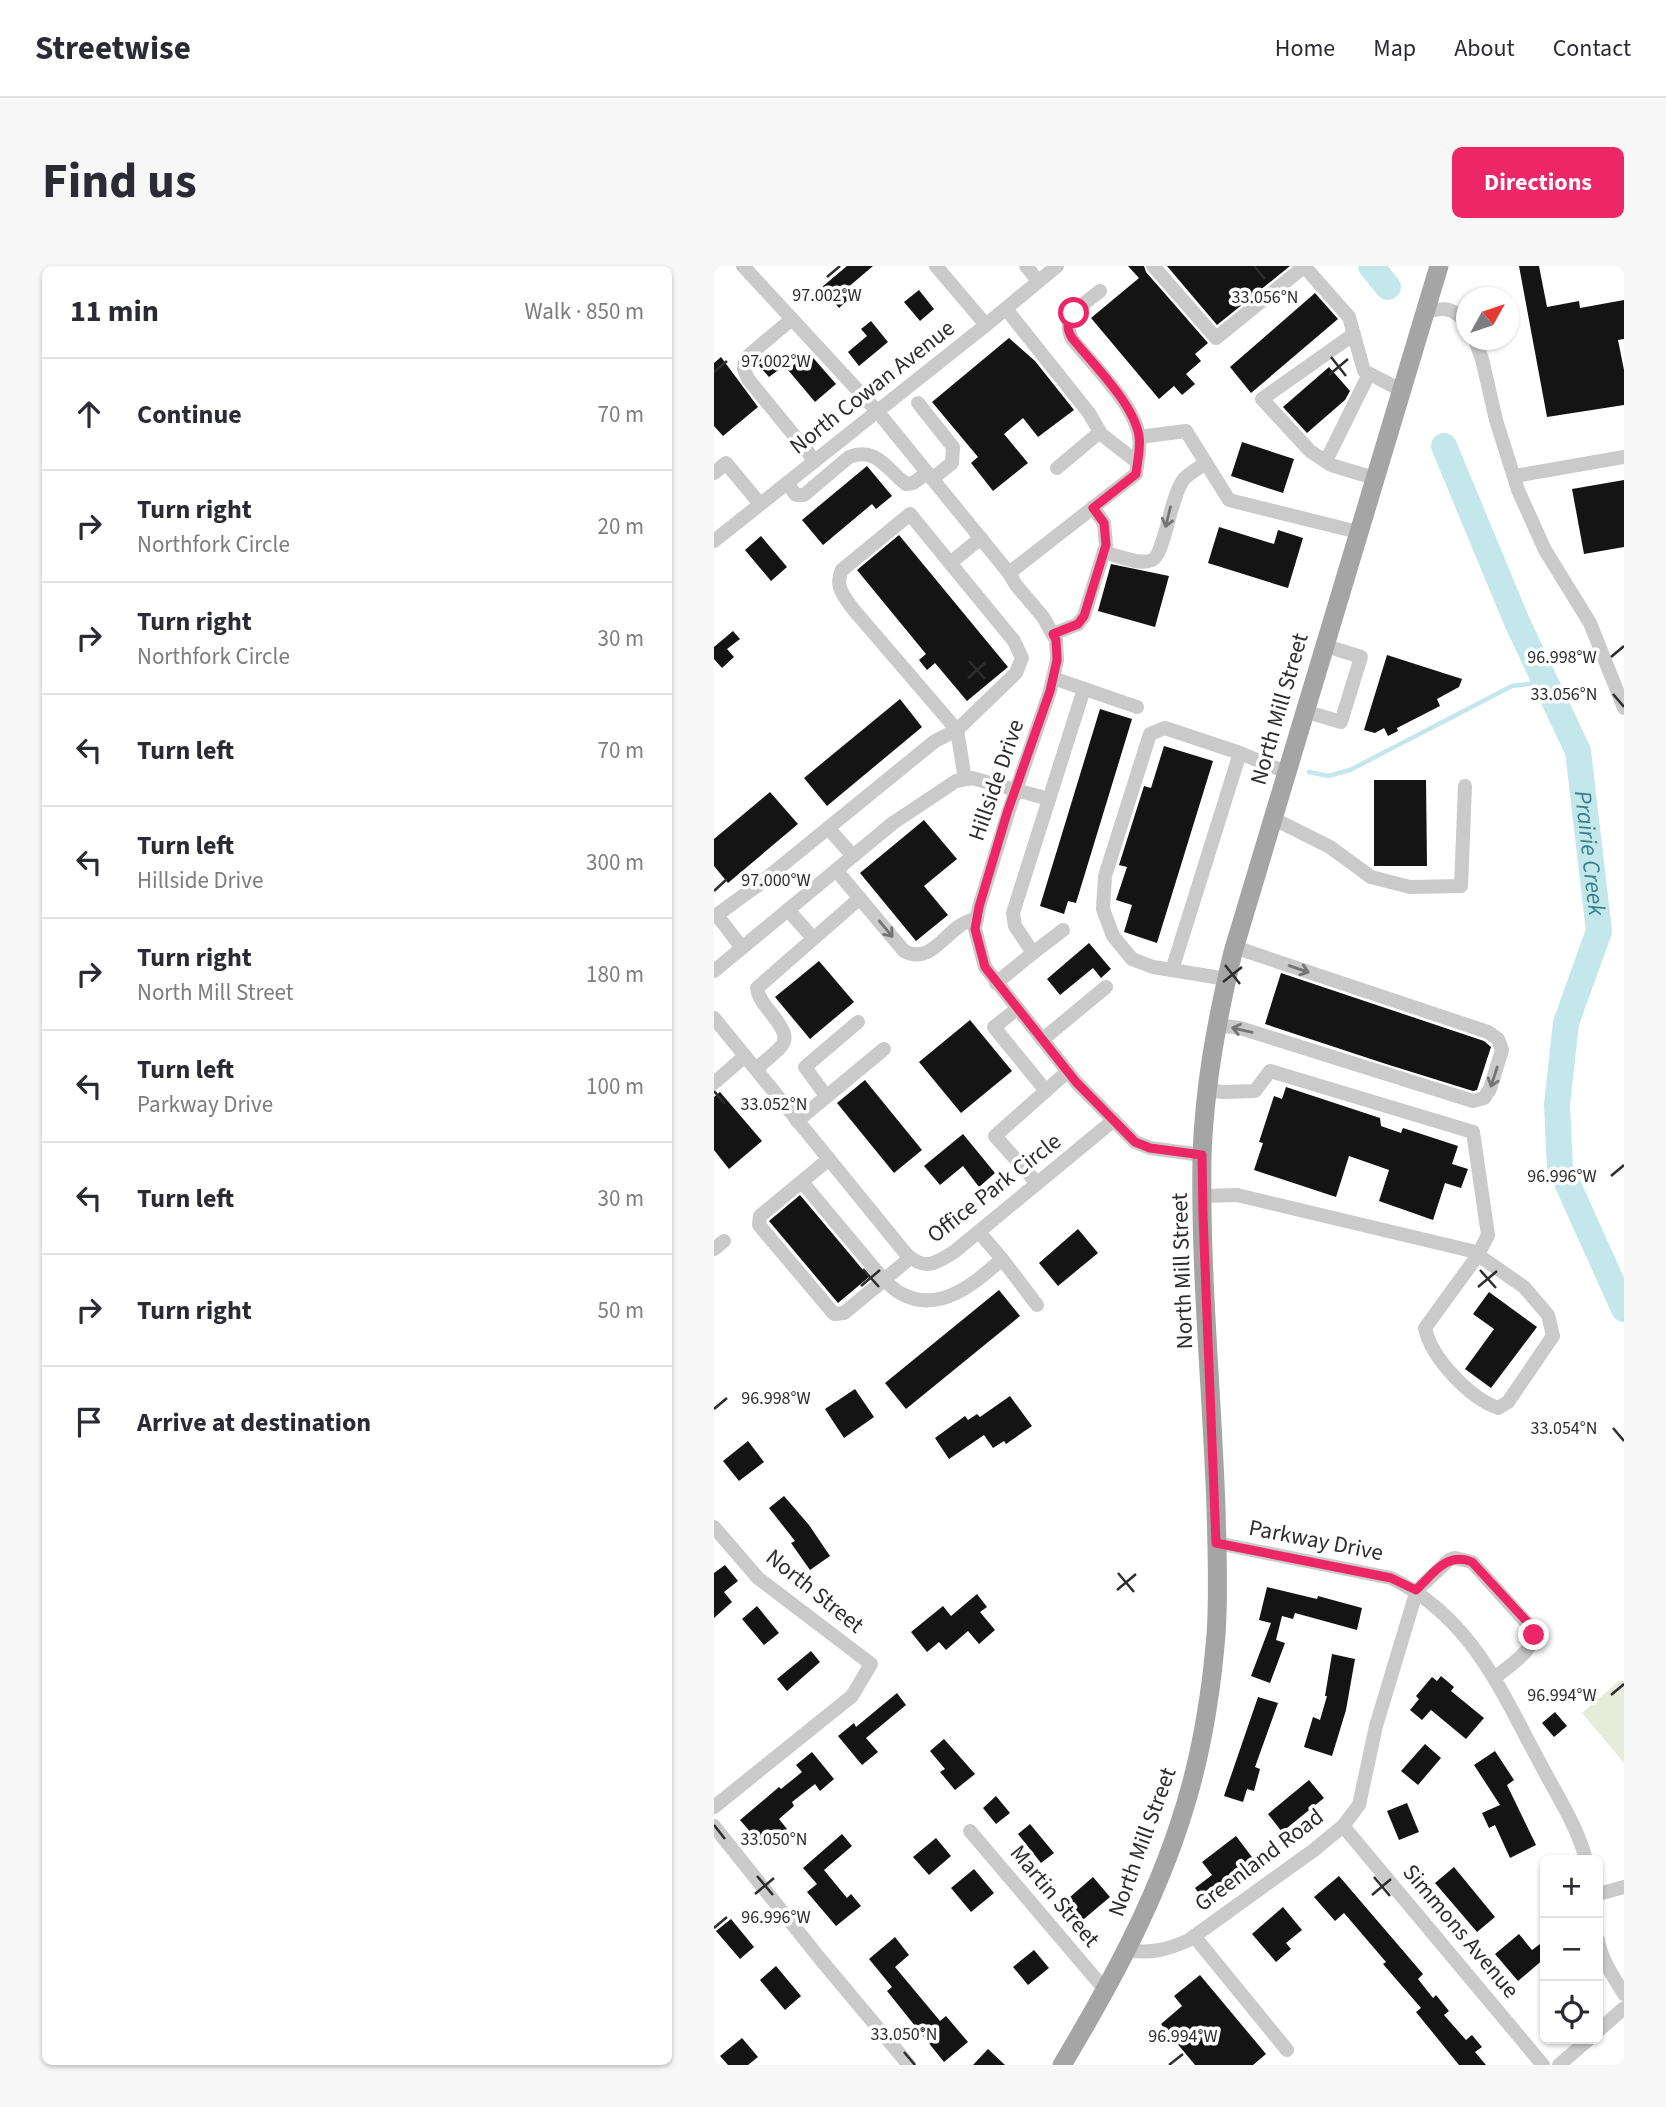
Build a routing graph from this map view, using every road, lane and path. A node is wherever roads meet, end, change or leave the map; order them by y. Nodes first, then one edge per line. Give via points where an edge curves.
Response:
1 (743, 266) edge
2 (936, 266) edge
3 (1026, 266) edge
4 (1056, 266) edge
5 (1153, 266) edge
6 (1305, 266) edge
7 (1439, 266) edge
8 (1038, 281) junction
9 (1100, 291) dead end
10 (1006, 309) junction
11 (1425, 312) junction
12 (1456, 313) edge
13 (792, 320) junction
14 (986, 325) junction
15 (1354, 334) junction
16 (1479, 350) edge
17 (1369, 374) junction
18 (1401, 390) junction
19 (918, 404) dead end
20 (877, 411) junction
21 (1100, 432) junction
22 (1139, 437) junction
23 (1624, 457) edge
24 (815, 461) junction
25 (1326, 461) junction
26 (1137, 462) junction
27 (1206, 463) junction
28 (1057, 468) dead end
29 (714, 473) edge
30 (930, 476) junction
31 (1515, 476) junction
32 (1374, 478) junction
33 (787, 483) junction
34 (760, 504) junction
35 (1093, 508) junction
36 (714, 521) edge
37 (1358, 532) junction
38 (719, 537) edge
39 (981, 538) junction
40 (1104, 552) junction
41 (950, 562) junction
42 (1009, 573) junction
43 (1053, 634) junction
44 (1323, 645) junction
45 (1053, 678) junction
46 (1084, 689) junction
47 (1137, 707) dead end
48 (1624, 708) edge
49 (1304, 711) junction
50 (957, 730) junction
51 (1240, 753) junction
52 (1286, 772) junction
53 (965, 779) junction
54 (1465, 786) dead end
55 (1016, 790) junction
56 (1049, 799) junction
57 (1272, 818) junction
58 (828, 828) junction
59 (853, 856) junction
60 (836, 870) junction
61 (860, 898) junction
62 (788, 910) junction
63 (715, 916) edge
64 (977, 918) junction
65 (1063, 930) dead end
66 (813, 938) junction
67 (1234, 947) junction
68 (742, 948) junction
69 (1034, 953) junction
70 (1172, 970) junction
71 (714, 971) edge
72 (1227, 979) junction
73 (996, 983) junction
74 (1106, 987) dead end
75 (1017, 1009) junction
76 (714, 1018) edge
77 (858, 1022) dead end
78 (1217, 1025) junction
79 (1042, 1040) junction
80 (884, 1049) dead end
81 (745, 1056) junction
82 (756, 1069) junction
83 (1067, 1072) junction
84 (714, 1083) edge
85 (1207, 1090) junction
86 (1046, 1091) junction
87 (826, 1096) junction
88 (1114, 1120) junction
89 (797, 1121) junction
90 (1202, 1155) junction
91 (829, 1159) junction
92 (802, 1182) junction
93 (1037, 1184) junction
94 (1203, 1196) junction
95 (979, 1232) junction
96 (1478, 1255) junction
97 (910, 1258) junction
98 (1002, 1259) junction
99 (884, 1280) junction
100 (1037, 1305) dead end
101 (714, 1527) edge
102 (1216, 1543) junction
103 (1416, 1590) junction
104 (1495, 1678) junction
105 (714, 1807) edge
106 (714, 1826) edge
107 (1343, 1826) junction
108 (970, 1831) dead end
109 (1585, 1855) edge
110 (1624, 1887) edge
111 (1603, 1893) edge
112 (1194, 1937) junction
113 (1127, 1950) junction
114 (1603, 1959) edge
115 (1106, 1991) junction
116 (1624, 1994) edge
117 (1624, 2008) edge
118 (1603, 2027) edge
119 (1583, 2044) edge
120 (1287, 2050) dead end
121 (909, 2065) edge
122 (1062, 2065) edge
123 (1543, 2065) edge
124 (1559, 2065) edge

1 - 13 street
2 - 14 street
3 - 8 street
4 - 8 street, North Cowan Avenue
5 - 6 street via 1216,338
6 - 15 street via 1349,317
7 - 11 main road, North Mill Street
8 - 10 street, North Cowan Avenue
9 - 22 street via 1074,313 1067,329 1120,398
10 - 14 street, North Cowan Avenue
10 - 21 street
11 - 12 street via 1443,307
11 - 18 main road, North Mill Street
13 - 20 street
13 - 24 street via 745,359 744,369
14 - 20 street, North Cowan Avenue
15 - 17 street via 1364,371
15 - 25 street via 1262,399 1310,451
16 - 31 street
17 - 18 street
17 - 25 street
18 - 32 main road, North Mill Street
19 - 30 street via 953,447 952,463
20 - 24 street, North Cowan Avenue
20 - 30 street
21 - 26 street
21 - 28 street
22 - 26 street
22 - 27 street via 1186,431
23 - 31 street
24 - 33 street, North Cowan Avenue
25 - 32 street
26 - 35 street via 1136,474
27 - 37 street via 1229,500
27 -> 40 street via 1184,478 1173,498 1160,551 1153,560
29 - 34 street via 726,463
30 - 33 street via 906,484 868,453 849,457 804,495 796,495
30 - 39 street
31 - 48 street via 1545,550 1590,623
32 - 37 main road, North Mill Street
33 - 34 street, North Cowan Avenue
34 - 38 street, North Cowan Avenue
35 - 40 street via 1104,523
35 - 42 street
36 - 38 street
37 - 44 main road, North Mill Street
39 - 41 street
39 - 42 street
40 - 43 street via 1084,616 1078,624
41 - 50 street via 1014,641 1022,658 1016,673
41 - 50 street via 910,514 842,570 838,584 853,609
42 - 43 street
43 - 45 street, Hillside Drive via 1057,660
44 - 49 main road, North Mill Street
44 - 49 street via 1361,657 1341,722
45 - 46 street
45 - 55 street, Hillside Drive
46 - 47 street
46 - 56 street
49 - 52 main road, North Mill Street
50 - 53 street
50 - 58 street via 935,741
51 - 52 street
51 - 70 street
51 - 70 street via 1165,729 1150,734 1109,863 1103,909 1113,936 1132,959
52 - 57 main road, North Mill Street
53 - 55 street
53 - 59 street via 937,792
54 - 57 street via 1461,886 1410,887 1371,877 1330,847
55 - 56 street
55 - 64 street, Hillside Drive
56 - 69 street via 1013,913 1015,926
57 - 67 main road, North Mill Street
58 - 59 street
58 - 63 street
59 - 60 street
60 - 61 street
60 - 62 street
61 -> 64 street via 904,951 914,956
61 - 66 street
62 - 66 street
62 - 68 street
63 - 68 street
64 - 73 street, Hillside Drive via 975,929 985,967
65 - 69 street
66 - 82 street via 757,988 786,1036
67 - 72 main road, North Mill Street
67 -> 78 street via 1488,1032 1499,1039 1502,1050 1490,1089 1484,1098 1473,1101 1240,1028
68 - 71 street
69 - 73 street
70 - 72 street
72 - 78 main road, North Mill Street
73 - 75 street, Hillside Drive
74 - 79 street
75 - 79 street, Hillside Drive
75 - 86 street via 994,1027
76 - 81 street, Office Park Circle
77 - 87 street via 805,1067
78 - 85 main road, North Mill Street
79 - 83 street, Hillside Drive
80 - 87 street
81 - 82 street, Office Park Circle
81 - 84 street
82 - 89 street, Office Park Circle
83 - 86 street
83 - 88 street, Hillside Drive
85 - 90 main road, North Mill Street
85 - 96 street via 1255,1091 1270,1071 1473,1132 1488,1235
86 - 93 street via 995,1136
87 - 89 street
88 - 90 street, Hillside Drive via 1135,1142 1150,1148
88 - 93 street, Office Park Circle
89 - 91 street, Office Park Circle
90 - 94 main road, North Mill Street
91 - 92 street
91 - 97 street, Office Park Circle
92 - 99 street
92 - 99 street via 760,1216 759,1225 834,1314 844,1313
93 - 95 street, Office Park Circle
94 - 96 street via 1237,1195
94 - 102 main road, North Mill Street
95 - 97 street, Office Park Circle via 933,1265
95 - 98 street
96 - 96 street via 1524,1287 1548,1314 1553,1336 1508,1402 1498,1408 1483,1402 1447,1368 1428,1341 1425,1328
97 - 99 street
98 - 99 street via 955,1295 927,1300 902,1294
98 - 100 street
101 - 105 street, North Street via 758,1578 871,1664 852,1696
102 - 103 street, Parkway Drive via 1391,1578
102 - 113 main road, North Mill Street via 1216,1634 1191,1788
103 - 104 street, Parkway Drive via 1446,1615
103 - 104 street via 1449,1560 1465,1559 1530,1625 1533,1643
103 - 107 street, Greenland Road via 1376,1726 1359,1805
104 - 109 street, Parkway Drive
106 - 121 street
107 - 112 street, Greenland Road
107 - 123 street, Simmons Avenue
108 - 115 street, Martin Street
110 - 111 street
112 - 113 street, Greenland Road via 1169,1949
112 - 120 street
113 - 115 main road, North Mill Street
114 - 116 street
115 - 122 main road, North Mill Street
117 - 118 street
119 - 124 street

